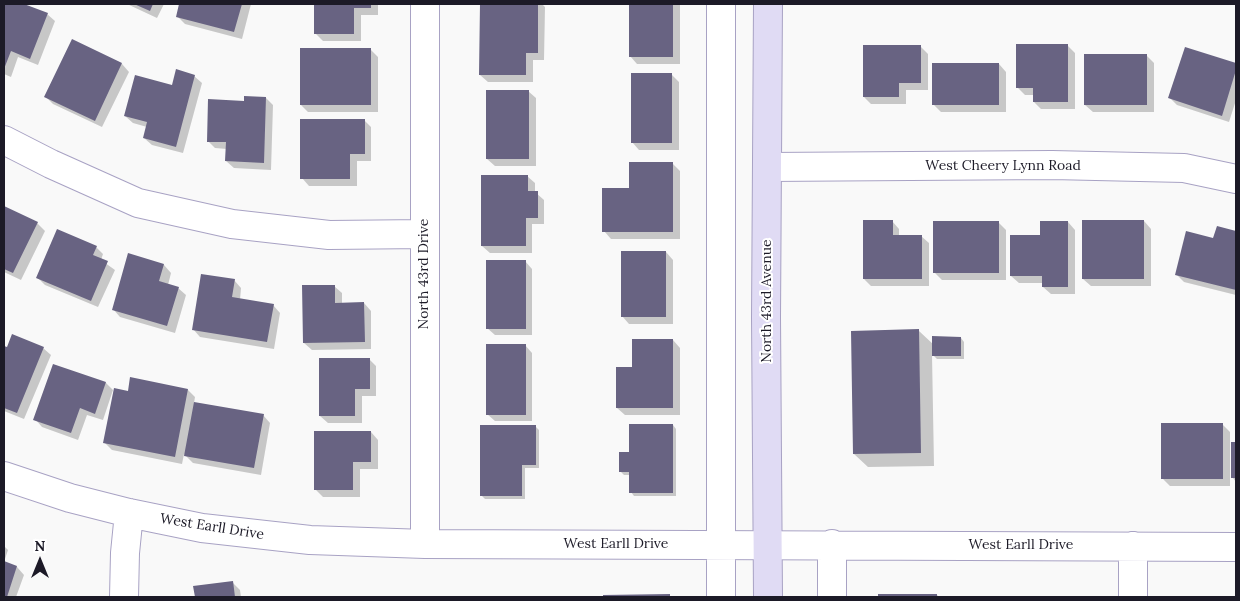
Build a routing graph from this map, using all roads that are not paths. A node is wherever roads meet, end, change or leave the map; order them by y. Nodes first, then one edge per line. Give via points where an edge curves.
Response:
1 (425, 4) edge
2 (721, 4) edge
3 (768, 4) edge
4 (4, 140) edge
5 (768, 167) junction
6 (1236, 179) edge
7 (424, 234) junction
8 (4, 476) edge
9 (129, 513) junction
10 (768, 543) junction
11 (425, 544) junction
12 (721, 544) junction
13 (832, 544) junction
14 (1132, 546) junction
15 (1236, 547) edge
16 (124, 597) edge
17 (721, 597) edge
18 (768, 597) edge
19 (832, 597) edge
20 (1133, 597) edge

1 - 7 street, North 43rd Drive
2 - 12 street
3 - 5 main road, North 43rd Avenue
4 - 7 street via 147,205 232,224 329,235
5 - 6 street, West Cheery Lynn Road via 1052,165 1184,168
5 - 10 main road, North 43rd Avenue
7 - 11 street, North 43rd Drive
8 - 9 street, West Earll Drive
9 - 11 street, West Earll Drive via 250,535
9 - 16 street
10 - 12 street, West Earll Drive
10 - 13 street, West Earll Drive
10 - 18 main road, North 43rd Avenue
11 - 12 street, West Earll Drive
12 - 17 street
13 - 14 street, West Earll Drive
13 - 19 street
14 - 15 street, West Earll Drive
14 - 20 street

